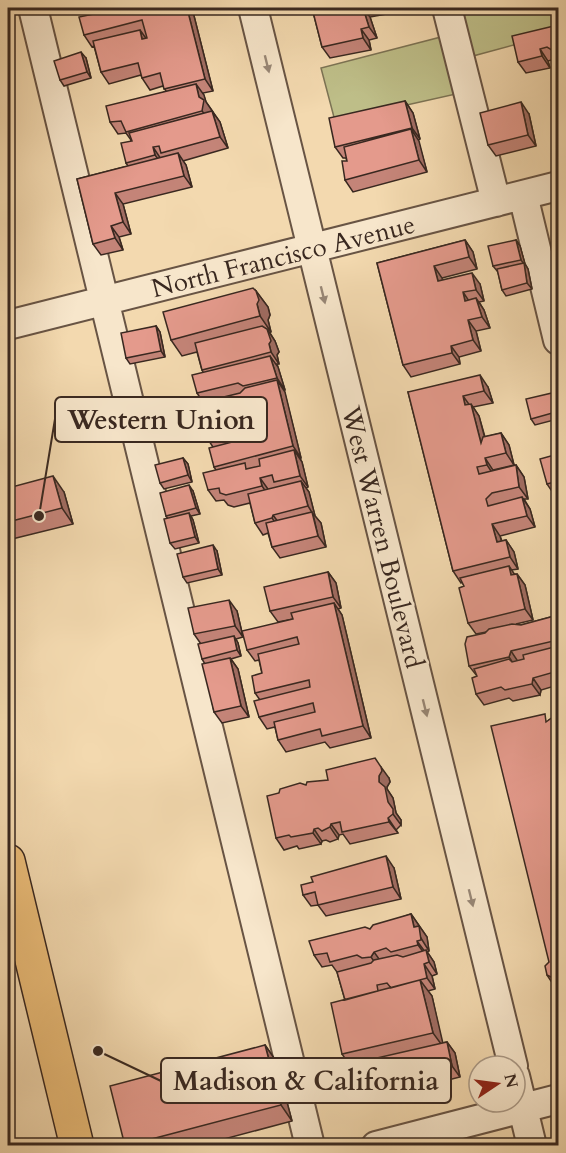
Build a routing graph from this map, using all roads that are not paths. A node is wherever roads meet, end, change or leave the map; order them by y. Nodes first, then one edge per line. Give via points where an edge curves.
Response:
1 (33, 8) edge
2 (253, 8) edge
3 (447, 8) edge
4 (558, 186) edge
5 (523, 195) junction
6 (496, 202) junction
7 (312, 248) junction
8 (104, 301) junction
9 (8, 325) edge
10 (558, 340) edge
11 (8, 861) edge
12 (510, 1054) edge
13 (558, 1099) edge
14 (527, 1107) edge
15 (500, 1114) edge
16 (524, 1114) edge
17 (77, 1146) edge
18 (310, 1146) edge
19 (376, 1146) edge
20 (532, 1146) edge

1 - 8 street
2 -> 7 street, West Warren Boulevard
3 - 6 street
4 - 5 street, North Francisco Avenue
5 - 6 street, North Francisco Avenue
5 - 10 street
6 - 7 street, North Francisco Avenue
7 - 8 street, North Francisco Avenue
7 -> 12 street, West Warren Boulevard
8 - 9 street, North Francisco Avenue
8 - 18 street
11 - 17 main road
13 - 14 street
15 - 19 street
16 - 20 street

